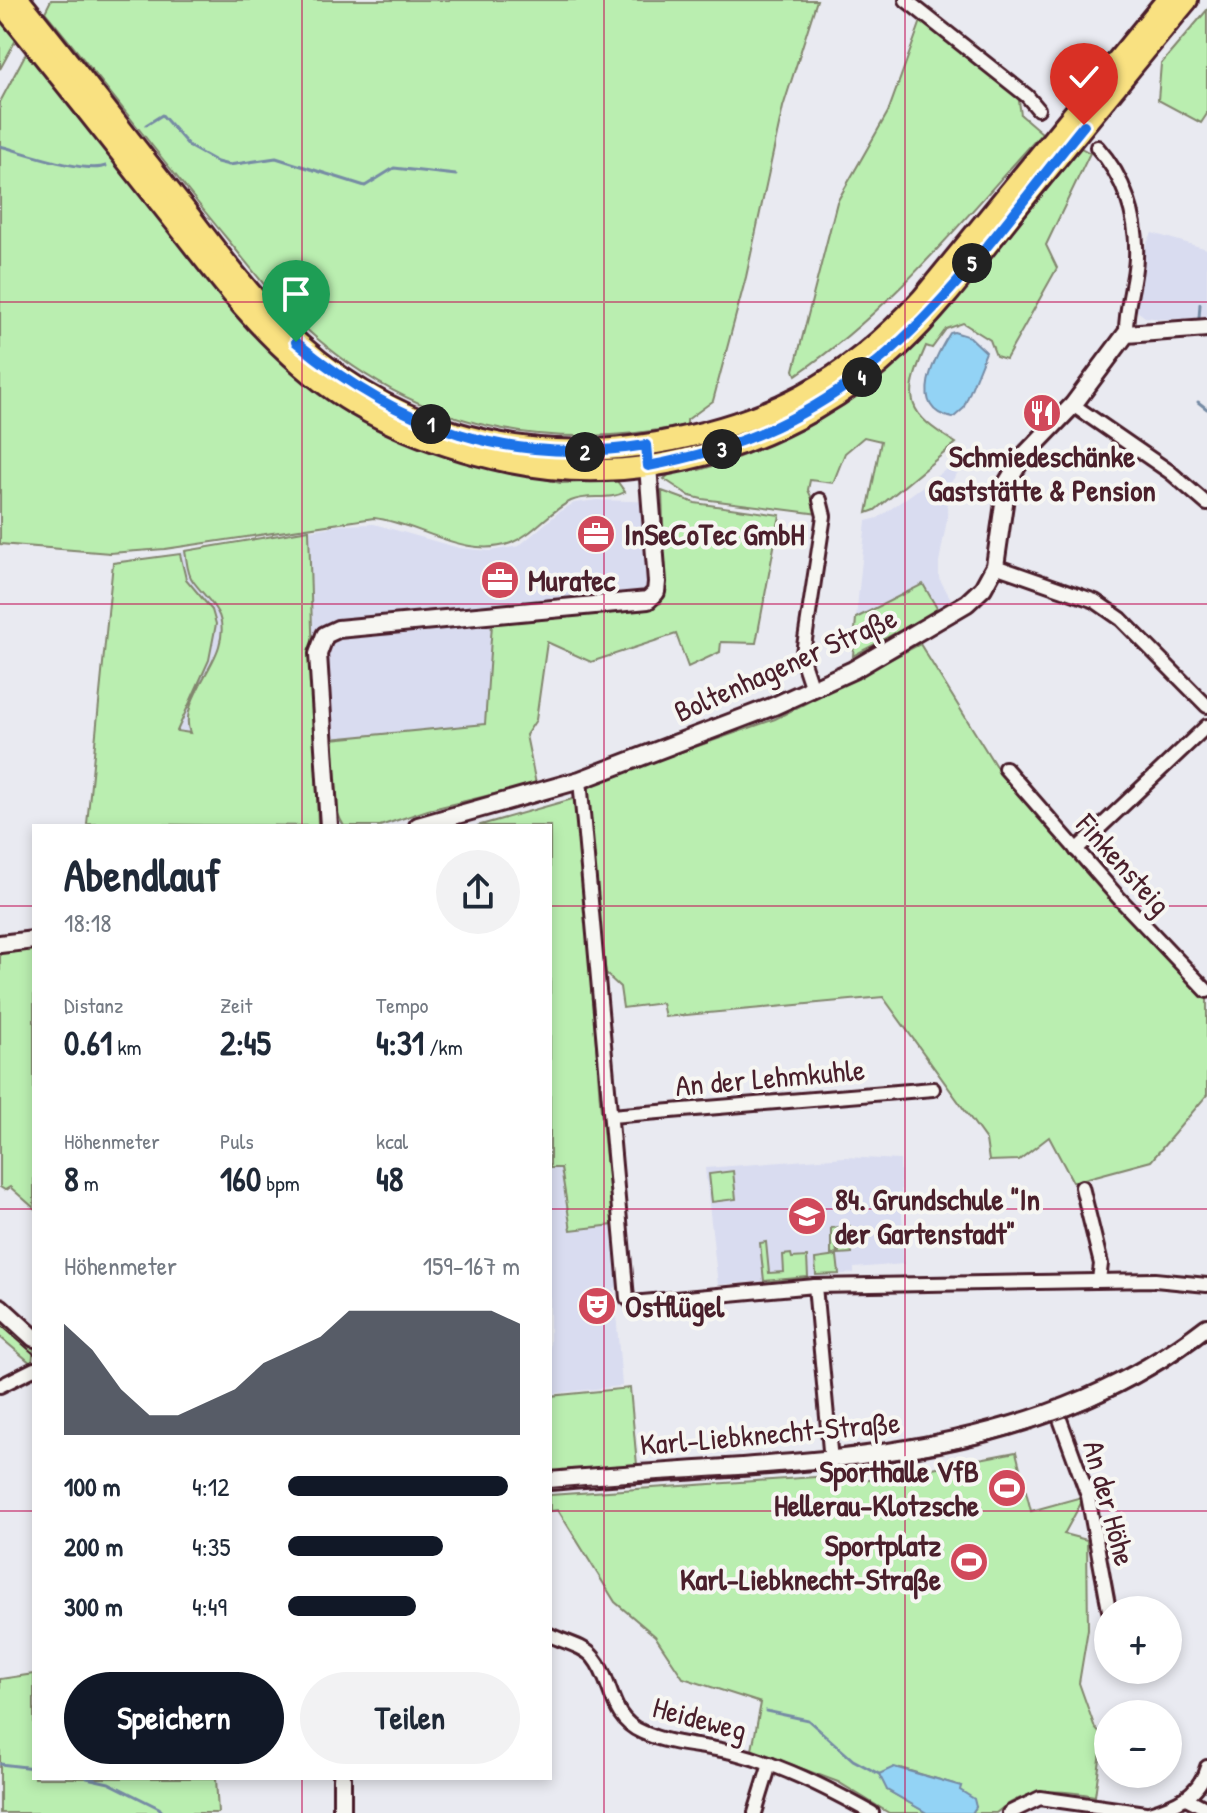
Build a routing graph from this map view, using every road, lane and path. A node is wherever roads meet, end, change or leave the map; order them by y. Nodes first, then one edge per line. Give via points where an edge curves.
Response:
1 (19, 0) edge
2 (906, 0) edge
3 (1167, 0) edge
4 (1187, 0) edge
5 (0, 2) edge
6 (1038, 109) dead end
7 (1097, 147) dead end
8 (1207, 328) edge
9 (1126, 334) junction
10 (1073, 405) junction
11 (646, 445) junction
12 (648, 466) junction
13 (820, 500) dead end
14 (1207, 504) edge
15 (995, 566) junction
16 (812, 689) junction
17 (1207, 706) edge
18 (1207, 726) edge
19 (1005, 768) dead end
20 (580, 780) junction
21 (329, 824) edge
22 (425, 824) edge
23 (1076, 850) junction
24 (32, 940) edge
25 (0, 944) edge
26 (1207, 991) edge
27 (933, 1089) dead end
28 (611, 1116) junction
29 (1082, 1187) dead end
30 (1099, 1280) junction
31 (1207, 1285) edge
32 (815, 1286) junction
33 (0, 1307) edge
34 (1207, 1327) edge
35 (32, 1336) edge
36 (32, 1370) edge
37 (0, 1386) edge
38 (1057, 1411) junction
39 (831, 1461) junction
40 (552, 1481) edge
41 (1106, 1596) edge
42 (552, 1636) edge
43 (770, 1764) junction
44 (1207, 1767) edge
45 (342, 1780) edge
46 (1188, 1799) junction
47 (1207, 1809) edge
48 (342, 1813) edge
49 (755, 1813) edge
50 (872, 1813) edge
51 (1009, 1813) edge
52 (1147, 1813) edge

1 - 11 main road via 264,310 337,374 413,417 502,446 571,453
2 - 6 street
3 - 11 main road via 922,299 878,345 821,387 770,413
4 - 12 main road via 897,348 839,393 786,423 715,452
5 - 12 main road via 252,319 317,378 407,431 469,453 569,471
7 - 9 street via 1130,200 1136,256
8 - 9 street
9 - 10 street, Boltenhagener Straße
10 - 14 street
10 - 15 street, Boltenhagener Straße via 1022,458 1007,483
11 - 12 main road
12 - 21 street via 657,582 648,600 338,629 325,635 318,654
13 - 16 street via 824,516 802,659
15 - 16 street, Boltenhagener Straße via 967,603
15 - 17 street via 1095,601 1121,619
16 - 20 street, Boltenhagener Straße
18 - 23 street
19 - 23 street, Finkensteig
20 - 22 street, Boltenhagener Straße
20 - 28 street
23 - 26 street, Finkensteig
24 - 25 street
27 - 28 street, An der Lehmkuhle
28 - 32 street via 627,1298 632,1303
29 - 30 street via 1101,1264
30 - 31 street
30 - 32 street
32 - 39 street
33 - 35 street
34 - 38 street, Karl-Liebknecht-Straße via 1147,1370
36 - 37 street
38 - 39 street, Karl-Liebknecht-Straße via 980,1435
38 - 41 street, An der Höhe via 1088,1496
39 - 40 street, Karl-Liebknecht-Straße
42 - 43 street, Heideweg via 593,1657 621,1718 639,1731
43 - 49 street
43 - 50 street, Heideweg
44 - 46 street
45 - 48 street
46 - 47 street
46 - 52 street
51 - 52 street via 1040,1798

